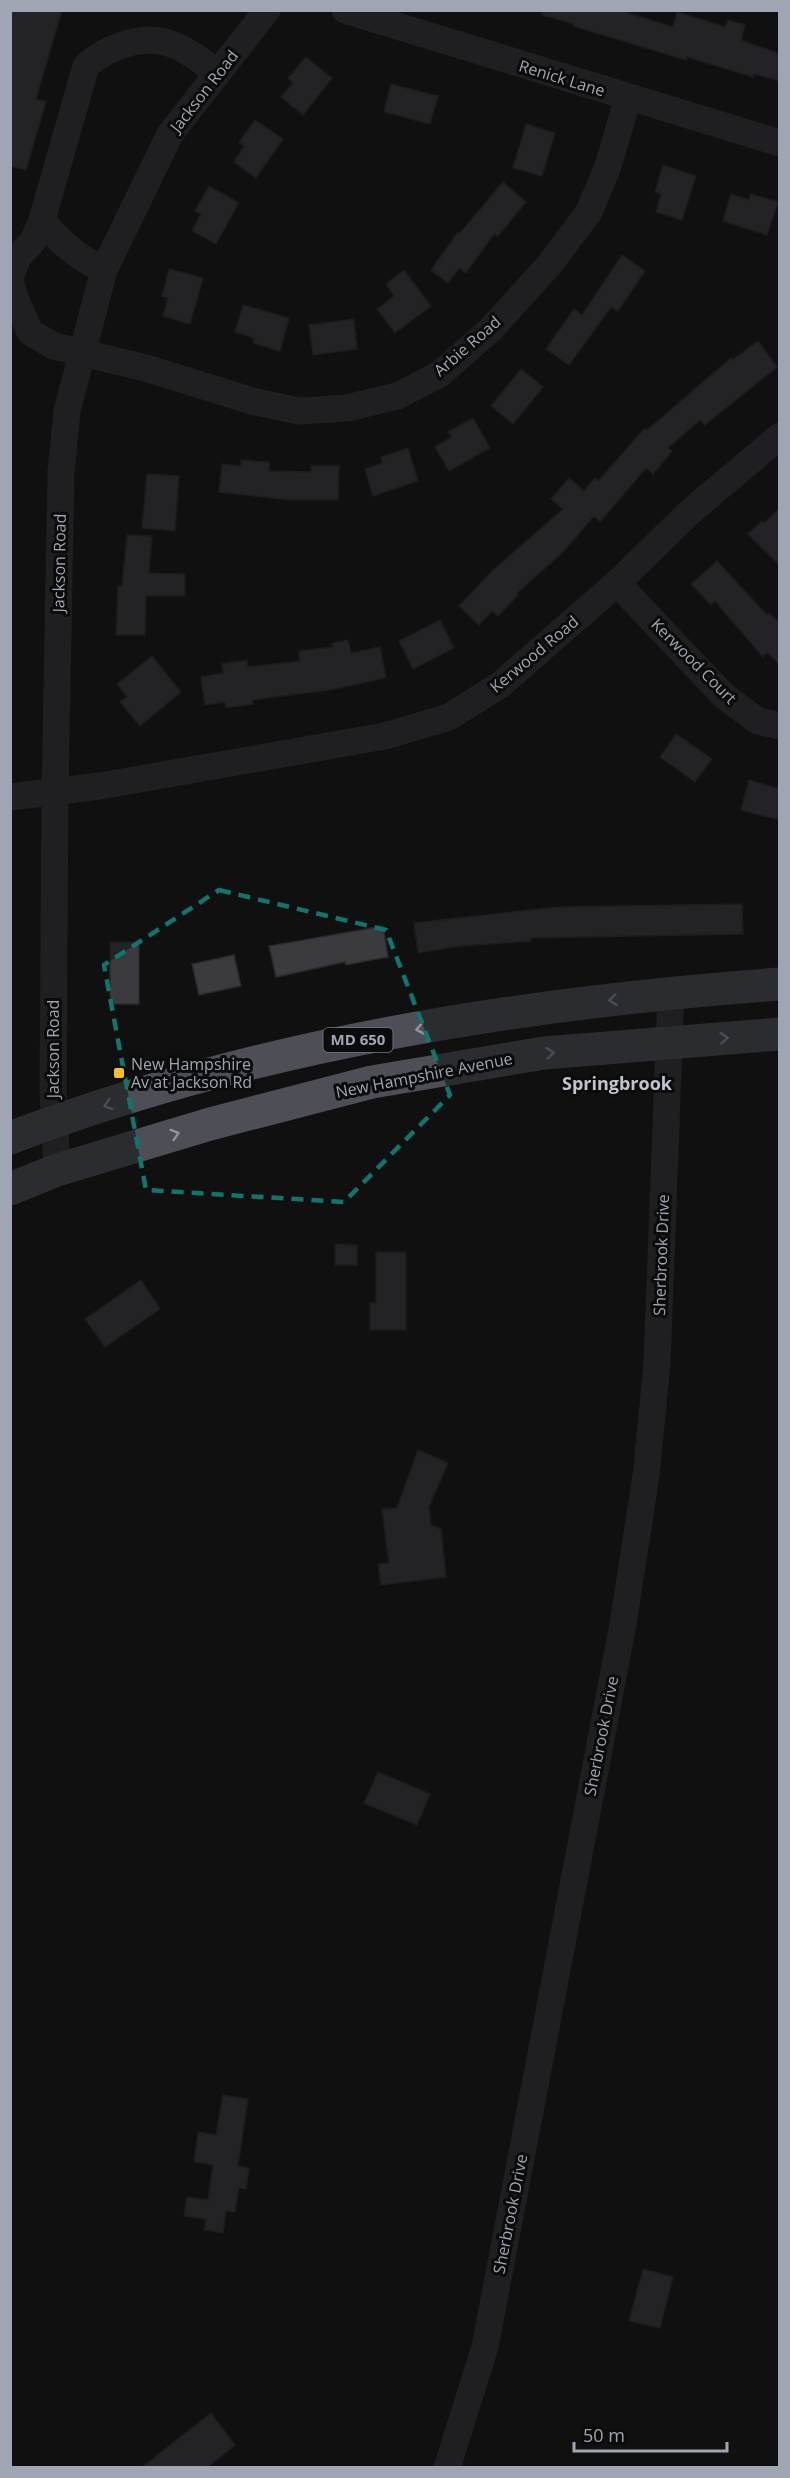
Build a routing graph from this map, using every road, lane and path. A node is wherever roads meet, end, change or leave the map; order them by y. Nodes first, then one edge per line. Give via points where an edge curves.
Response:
1 (267, 10) edge
2 (345, 10) edge
3 (217, 73) junction
4 (628, 98) junction
5 (780, 143) edge
6 (42, 220) junction
7 (104, 270) junction
8 (11, 275) edge
9 (84, 351) junction
10 (780, 436) edge
11 (617, 583) junction
12 (780, 726) edge
13 (55, 792) junction
14 (10, 797) edge
15 (780, 984) edge
16 (671, 993) junction
17 (780, 1034) edge
18 (669, 1042) junction
19 (54, 1122) junction
20 (10, 1138) edge
21 (57, 1170) junction
22 (10, 1189) edge
23 (447, 2468) edge

1 - 3 street, Jackson Road
2 - 4 street, Renick Lane
3 - 6 street via 181,48 161,40 139,39 99,54 86,66
3 - 7 street, Jackson Road via 170,134
4 - 5 street, Renick Lane
4 - 9 street, Arbie Road via 608,166 589,212 549,266 490,329 440,374 397,396 347,408 299,411 252,401
6 - 7 street via 56,238
6 - 8 street
7 - 9 street, Jackson Road
8 - 9 street, Arbie Road via 15,298 30,332 54,346
9 - 13 street, Jackson Road via 67,411 61,472
10 - 11 street, Kerwood Road via 691,511
11 - 12 street, Kerwood Court via 724,696 759,721
11 - 13 street, Kerwood Road via 500,686 449,717 385,736
13 - 14 street, Kerwood Road
13 - 19 street, Jackson Road
15 - 16 main road, MD 650
16 - 18 street, Sherbrook Drive
16 -> 19 main road, MD 650 via 370,1037 218,1071
18 -> 17 main road, New Hampshire Avenue
21 -> 18 main road, New Hampshire Avenue via 210,1124 372,1082 544,1053
18 - 23 street, Sherbrook Drive via 657,1364 646,1476 623,1624 485,2347
19 - 20 main road, MD 650
19 - 21 street, Jackson Road
21 - 22 main road, New Hampshire Avenue

